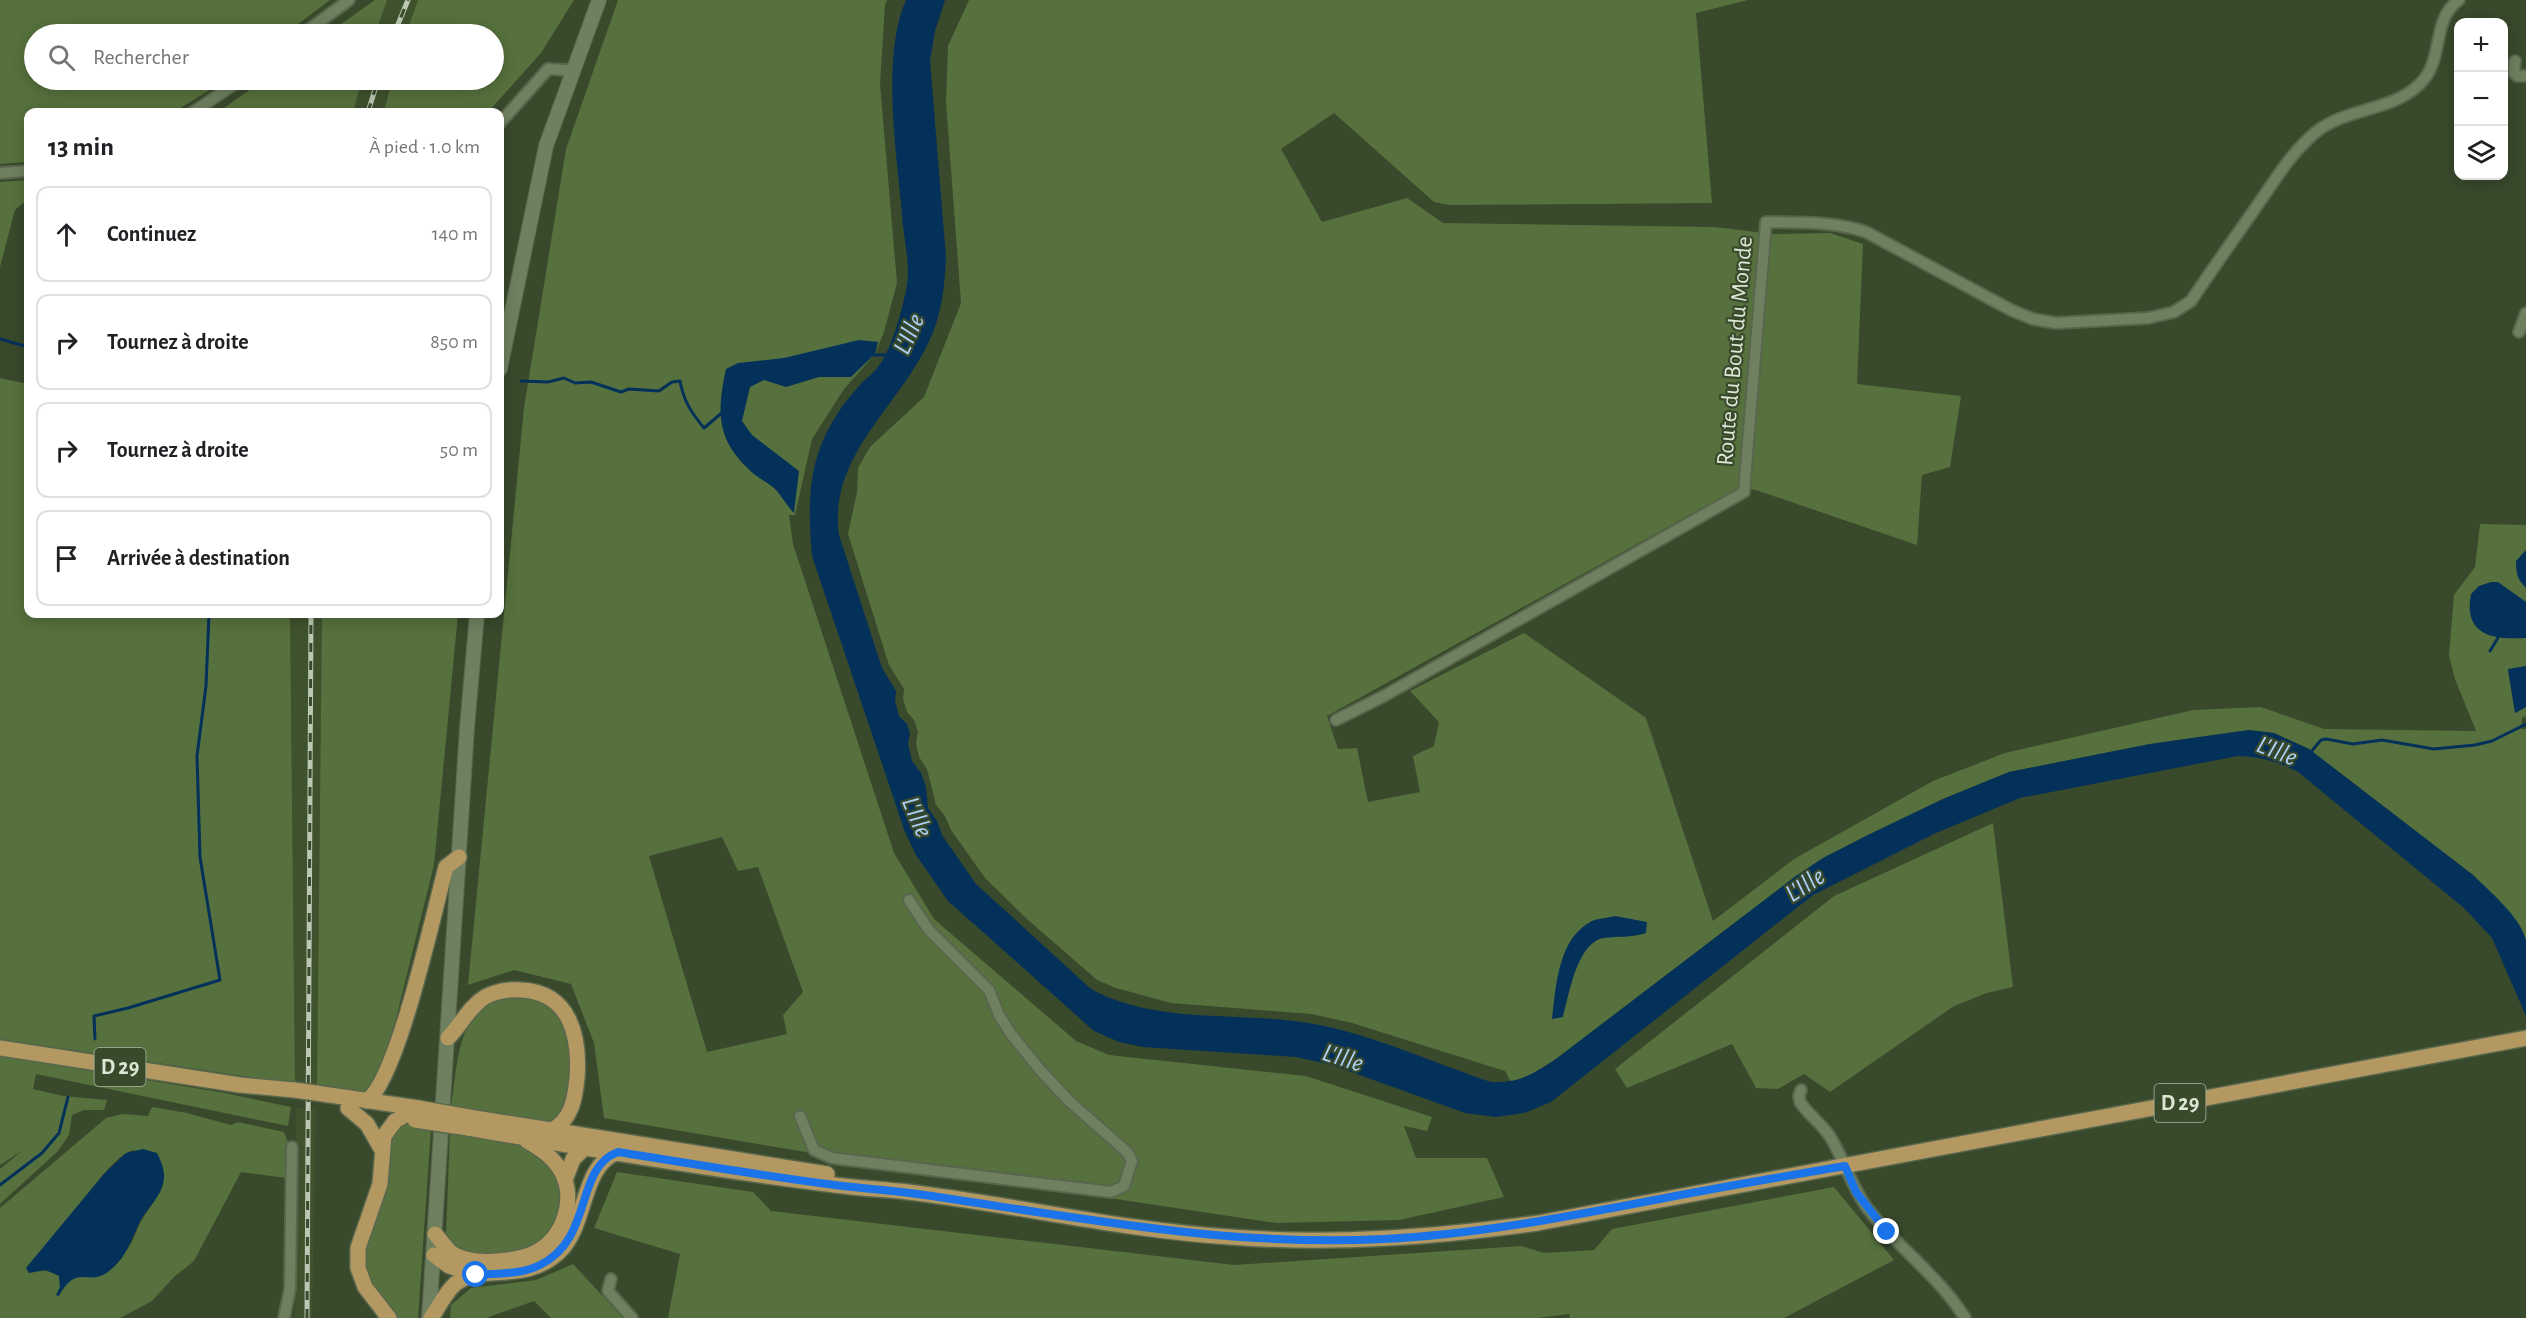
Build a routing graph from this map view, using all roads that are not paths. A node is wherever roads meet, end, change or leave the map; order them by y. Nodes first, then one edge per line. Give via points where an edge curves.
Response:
1 (349, 0) edge
2 (599, 0) edge
3 (2459, 0) edge
4 (317, 24) edge
5 (2515, 61) dead end
6 (572, 75) junction
7 (2526, 76) edge
8 (226, 90) edge
9 (200, 108) edge
10 (504, 118) edge
11 (24, 171) edge
12 (0, 172) edge
13 (2526, 312) edge
14 (2519, 332) dead end
15 (504, 344) edge
16 (477, 618) edge
17 (1335, 720) dead end
18 (459, 856) junction
19 (909, 900) dead end
20 (448, 1038) junction
21 (2520, 1039) edge
22 (0, 1048) edge
23 (1801, 1090) dead end
24 (316, 1098) junction
25 (367, 1101) junction
26 (348, 1108) junction
27 (411, 1115) junction
28 (800, 1116) dead end
29 (468, 1122) junction
30 (552, 1130) junction
31 (519, 1137) junction
32 (584, 1146) junction
33 (619, 1146) junction
34 (292, 1147) dead end
35 (382, 1150) junction
36 (1845, 1166) junction
37 (565, 1180) junction
38 (435, 1234) junction
39 (434, 1254) junction
40 (476, 1275) junction
41 (611, 1279) dead end
42 (284, 1318) edge
43 (389, 1318) edge
44 (430, 1318) edge
45 (632, 1318) edge
46 (1965, 1318) edge

1 - 4 street
2 - 6 main road
3 - 17 street, Route du Bout du Monde via 2451,6 2441,26 2427,77 2412,92 2318,131 2291,156 2191,301 2174,312 2148,318 2056,323 2033,319 1847,225 1766,222 1744,492
5 - 7 street via 2514,73
6 - 10 street via 566,70 548,69
6 - 15 main road via 546,146
8 - 9 street
11 - 12 street
13 - 14 street
16 - 18 main road
18 - 20 main road
18 - 25 main road via 446,867 389,1068 379,1089
19 - 28 street via 928,929 989,990 1011,1034 1041,1071 1127,1152 1132,1161 1124,1185 1111,1192 832,1158 813,1150
20 - 30 main road via 474,1006 493,993 531,990 555,1002 571,1022 578,1061 572,1109
20 - 38 main road
21 - 36 main road, D 29
22 - 24 main road, D 29
23 - 36 street via 1800,1101 1832,1139
24 - 25 main road, D 29
24 - 26 main road, D 29
25 - 27 main road, D 29
26 - 27 main road, D 29
26 - 35 main road via 367,1124
27 - 29 main road, D 29, bridge
27 - 35 main road via 386,1132
29 - 30 main road, D 29
29 - 31 main road, D 29
30 - 33 main road, D 29
31 - 32 main road, D 29
31 - 37 main road via 547,1154
32 - 33 main road, D 29
32 - 37 main road via 573,1159
33 - 36 main road, D 29 via 828,1184 909,1192 1153,1230 1309,1241 1460,1234
33 - 40 main road via 595,1170 571,1239 556,1254 528,1270
34 - 42 street via 290,1289
35 - 43 main road via 380,1184 359,1239 357,1258 365,1287
36 - 46 street via 1868,1209 1934,1277
37 - 38 main road via 568,1205 563,1222 551,1240 534,1253 493,1262 467,1259 451,1253
38 - 39 main road
39 - 40 main road via 449,1266
39 - 44 main road
40 - 44 main road via 451,1288
41 - 45 street via 608,1291

